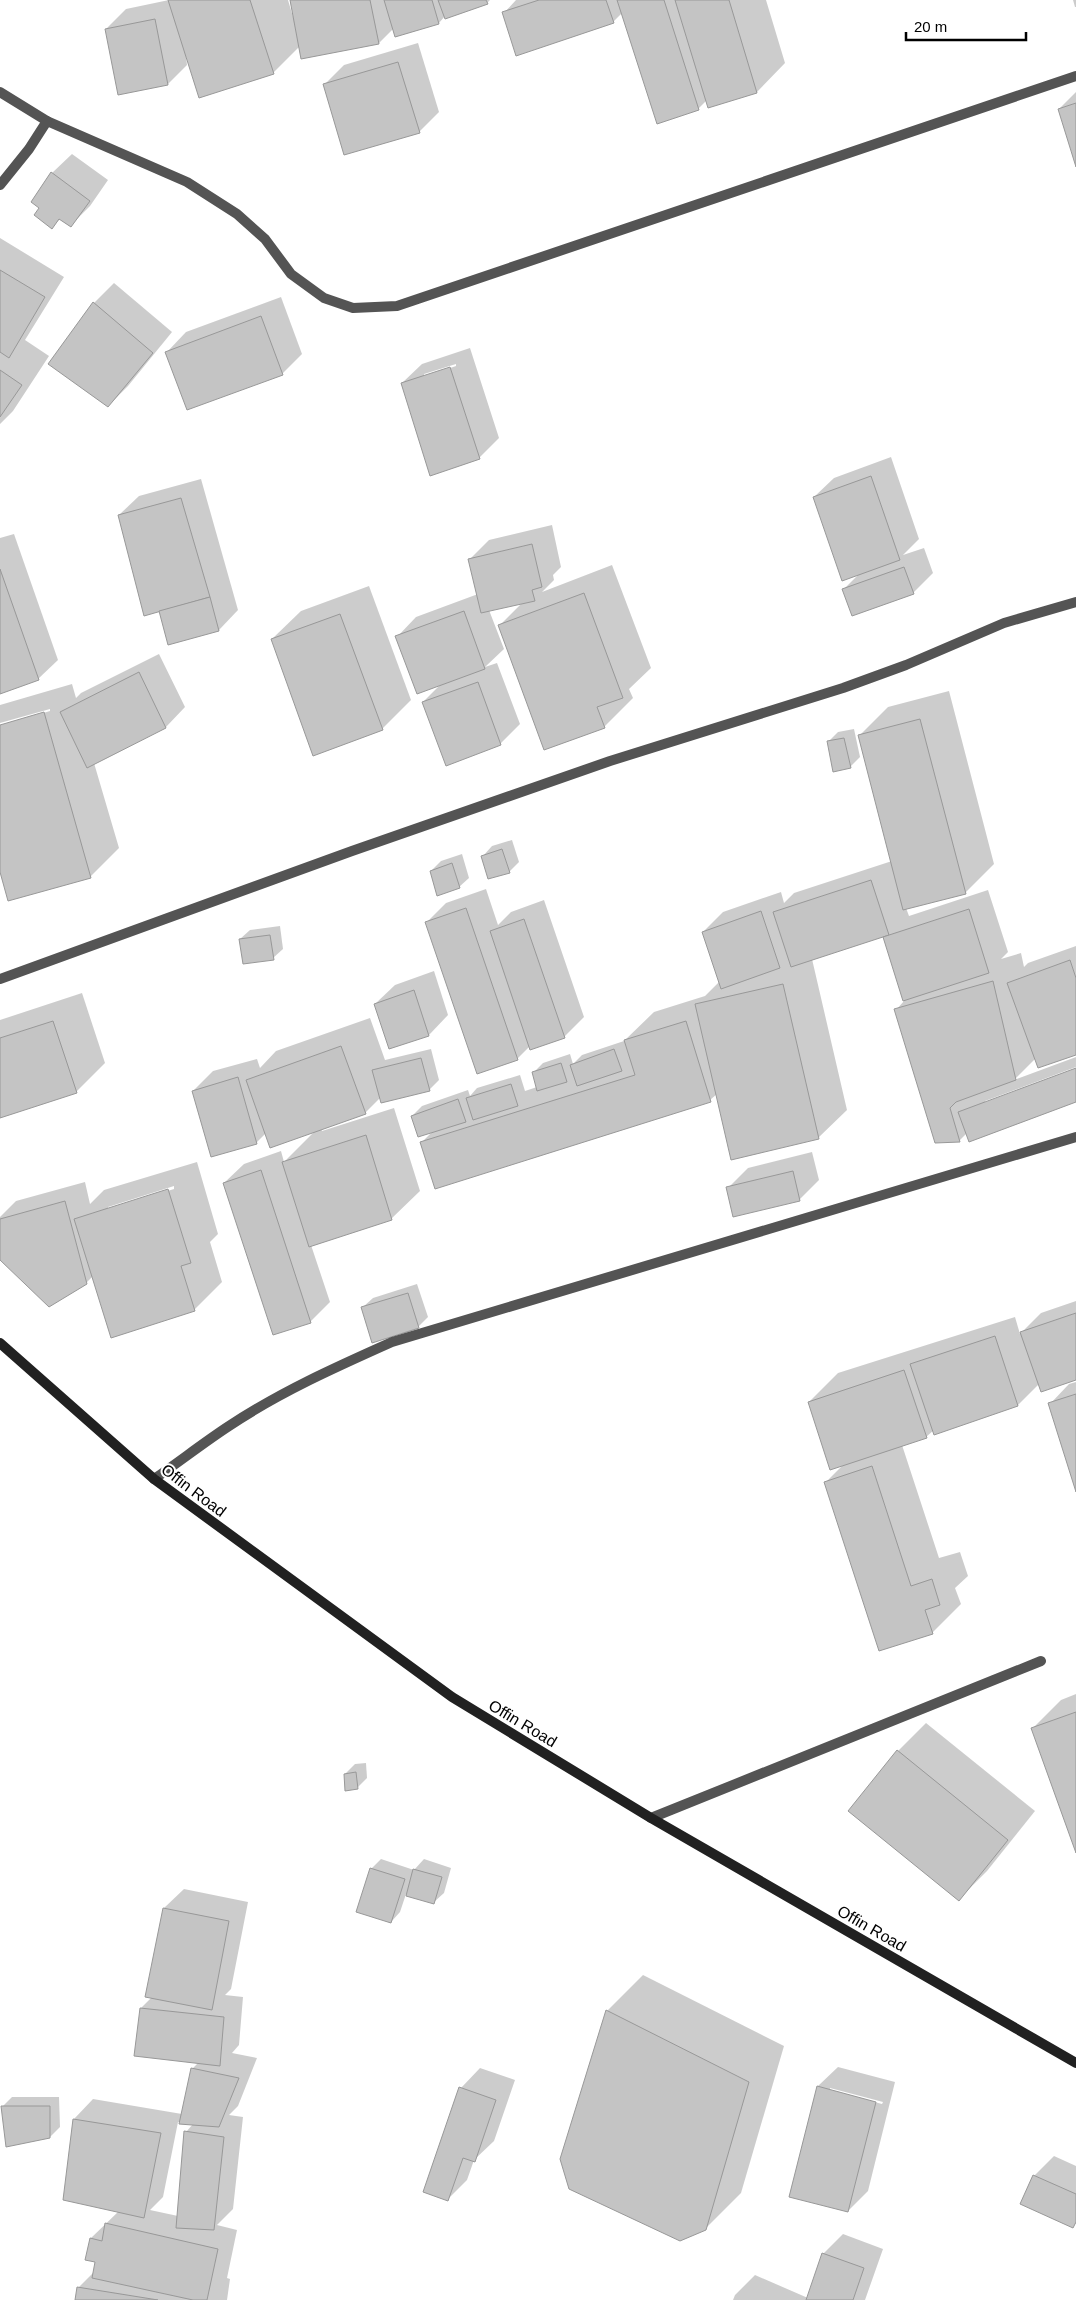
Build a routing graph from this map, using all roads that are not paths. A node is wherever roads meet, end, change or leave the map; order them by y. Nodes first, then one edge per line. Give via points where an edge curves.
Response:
1 (1076, 76) edge
2 (0, 92) edge
3 (47, 121) junction
4 (0, 185) edge
5 (1076, 602) edge
6 (0, 979) edge
7 (1076, 1137) edge
8 (0, 1343) edge
9 (154, 1479) junction
10 (1041, 1661) dead end
11 (651, 1818) junction
12 (1076, 2063) edge

1 - 3 street via 397,306 353,308 324,298 291,274 265,239 237,214 187,182
2 - 3 street
3 - 4 street
5 - 6 street via 1004,623 843,688 610,760 361,847
7 - 9 street via 392,1342 274,1399
8 - 9 street, Offin Road
9 - 11 street, Offin Road via 452,1697
10 - 11 street
11 - 12 street, Offin Road

